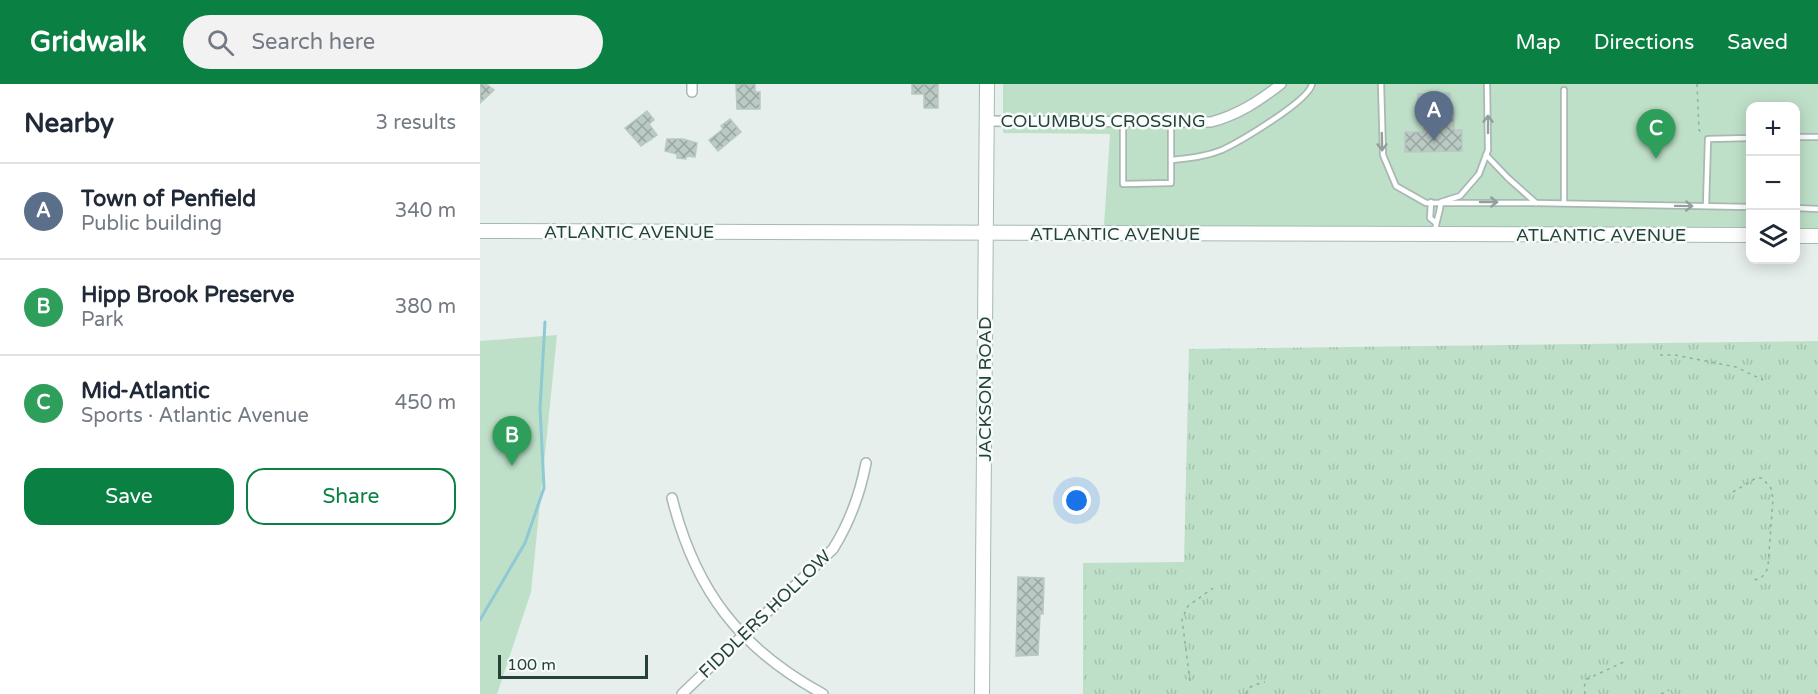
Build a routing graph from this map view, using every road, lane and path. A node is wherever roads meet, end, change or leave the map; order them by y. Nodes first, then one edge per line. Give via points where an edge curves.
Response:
1 (987, 84) edge
2 (1281, 84) edge
3 (1312, 84) edge
4 (1381, 84) edge
5 (1487, 84) edge
6 (1697, 84) edge
7 (1564, 90) dead end
8 (987, 121) junction
9 (1123, 122) junction
10 (1171, 123) junction
11 (1800, 137) edge
12 (1818, 137) edge
13 (1746, 138) edge
14 (1708, 139) junction
15 (1486, 155) junction
16 (1171, 160) junction
17 (1431, 202) junction
18 (1441, 202) junction
19 (1536, 203) junction
20 (1564, 203) junction
21 (1706, 206) junction
22 (1746, 207) edge
23 (1800, 208) edge
24 (1818, 209) edge
25 (1435, 229) junction
26 (480, 231) edge
27 (986, 234) junction
28 (1746, 235) edge
29 (1800, 236) edge
30 (1818, 236) edge
31 (1660, 355) dead end
32 (1763, 380) dead end
33 (866, 463) dead end
34 (1733, 492) dead end
35 (672, 498) dead end
36 (1754, 580) dead end
37 (1213, 588) dead end
38 (744, 636) junction
39 (1626, 661) dead end
40 (1190, 681) dead end
41 (1265, 682) dead end
42 (1669, 690) dead end
43 (682, 694) edge
44 (823, 694) edge
45 (982, 694) edge
46 (1246, 694) edge
47 (1585, 694) edge
48 (1661, 694) edge

1 - 8 main road, JACKSON ROAD
2 - 10 street, COLUMBUS CROSSING via 1227,118
3 - 16 lane via 1306,95 1258,130 1221,150 1197,158
4 -> 17 lane via 1383,155 1396,186
15 -> 5 lane
6 - 14 path via 1699,130
7 - 20 lane
8 - 9 street, COLUMBUS CROSSING
8 - 27 main road, JACKSON ROAD
9 - 10 street, COLUMBUS CROSSING
9 - 16 lane via 1123,184 1171,183
10 - 16 lane
11 - 12 lane
13 - 14 lane
14 - 21 lane
15 - 18 lane via 1479,174 1460,196
15 - 19 lane
17 - 18 lane
17 - 25 lane via 1430,218
18 -> 19 lane
18 - 25 lane
19 - 20 lane
20 -> 21 lane
21 - 22 lane
23 - 24 lane
25 - 27 main road, ATLANTIC AVENUE
25 - 28 main road, ATLANTIC AVENUE
26 - 27 main road, ATLANTIC AVENUE
27 - 45 main road, JACKSON ROAD
29 - 30 main road
31 - 32 path via 1736,367
33 - 38 street, FIDDLERS HOLLOW via 846,528 833,549
34 - 36 path via 1756,478 1762,478 1771,488 1768,566 1761,579
35 - 38 street via 701,579
37 - 40 path via 1188,606 1182,619
38 - 43 street, FIDDLERS HOLLOW
38 - 44 street via 768,660
39 - 47 path via 1587,679
41 - 46 path via 1254,685
42 - 48 path

